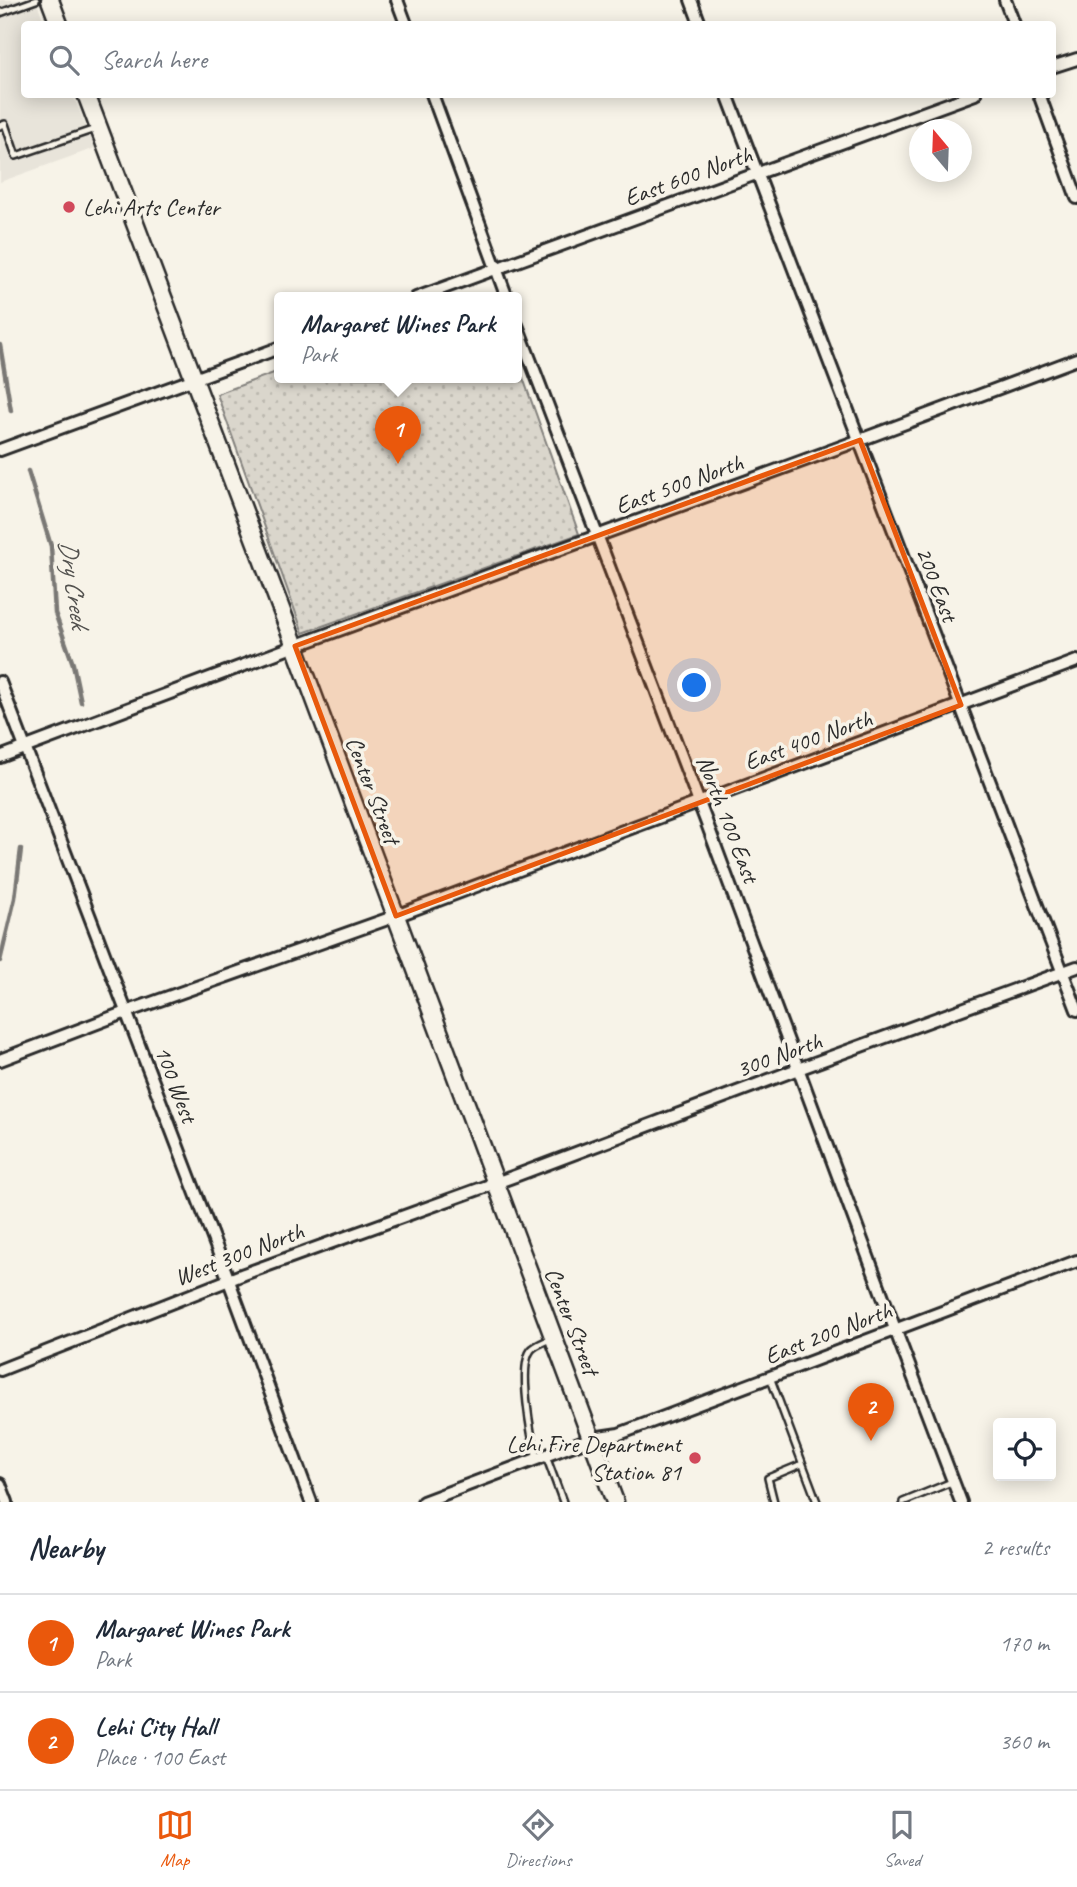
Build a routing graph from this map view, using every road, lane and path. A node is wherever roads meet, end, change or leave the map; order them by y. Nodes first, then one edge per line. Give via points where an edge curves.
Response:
1 (36, 0) edge
2 (50, 0) edge
3 (397, 0) edge
4 (691, 0) edge
5 (1005, 0) edge
6 (0, 13) edge
7 (58, 21) edge
8 (405, 21) edge
9 (699, 21) edge
10 (1013, 21) edge
11 (1077, 59) edge
12 (1056, 66) edge
13 (87, 98) edge
14 (433, 98) edge
15 (729, 98) edge
16 (964, 98) edge
17 (1040, 98) edge
18 (0, 125) edge
19 (98, 128) junction
20 (757, 173) junction
21 (1077, 198) edge
22 (496, 269) junction
23 (433, 292) edge
24 (505, 292) edge
25 (522, 338) edge
26 (274, 350) edge
27 (1077, 359) edge
28 (194, 379) junction
29 (860, 440) junction
30 (0, 450) edge
31 (597, 537) junction
32 (295, 646) junction
33 (1077, 661) edge
34 (0, 682) edge
35 (961, 705) junction
36 (24, 748) junction
37 (0, 757) edge
38 (699, 802) junction
39 (396, 916) junction
40 (1077, 967) edge
41 (1062, 972) junction
42 (1077, 1010) edge
43 (126, 1012) junction
44 (0, 1060) edge
45 (798, 1069) junction
46 (495, 1183) junction
47 (1077, 1261) edge
48 (228, 1280) junction
49 (895, 1329) junction
50 (554, 1337) junction
51 (0, 1370) edge
52 (770, 1377) junction
53 (592, 1438) junction
54 (541, 1457) junction
55 (802, 1464) junction
56 (954, 1481) junction
57 (0, 1484) edge
58 (7, 1502) edge
59 (310, 1502) edge
60 (423, 1502) edge
61 (563, 1502) edge
62 (615, 1502) edge
63 (774, 1502) edge
64 (817, 1502) edge
65 (903, 1502) edge
66 (961, 1502) edge

1 - 6 lane
2 - 7 street
3 - 8 street
4 - 9 street
5 - 10 street
11 - 12 street
13 - 19 street, Center Street
14 - 22 street
15 - 20 street, 200 East
16 - 20 street, East 600 North
17 - 21 street
18 - 19 lane via 5,124 16,156
19 - 28 street, Center Street
20 - 22 street, East 600 North
20 - 29 street, 200 East
22 - 23 street, East 600 North
22 - 24 street
25 - 31 street, North 100 East
26 - 28 street
27 - 29 street, East 500 North
28 - 30 street
28 - 32 street, Center Street
29 - 31 street, East 500 North
29 - 35 street, 200 East
31 - 32 street, East 500 North
31 - 38 street, North 100 East
32 - 36 street, East 500 North
32 - 39 street, Center Street
33 - 35 street, East 400 North
34 - 36 street, 100 West
35 - 38 street, East 400 North
35 - 41 street, 200 East
36 - 37 street, East 500 North
36 - 43 street, 100 West
38 - 39 street, East 400 North
38 - 45 street, North 100 East
39 - 43 street, East 400 North
39 - 46 street, Center Street
40 - 41 street, 300 North
41 - 42 street, 200 East
41 - 45 street, 300 North
43 - 44 street, East 400 North
43 - 48 street, 100 West
45 - 46 street, 300 North
45 - 49 street, North 100 East
46 - 48 street, West 300 North
46 - 50 street, Center Street
47 - 49 street, East 200 North
48 - 51 street, West 300 North
48 - 59 street, 100 West
49 - 52 street, East 200 North
49 - 56 street, North 100 East
50 - 53 street, Center Street
50 - 54 lane via 532,1348 526,1362 531,1439
52 - 53 street, East 200 North via 619,1434
52 - 55 lane
53 - 54 street, East 200 North
53 - 62 street, Center Street
54 - 60 street, East 200 North
54 - 61 lane
55 - 63 lane via 768,1478
55 - 64 lane
56 - 65 lane
56 - 66 street, North 100 East
57 - 58 street

